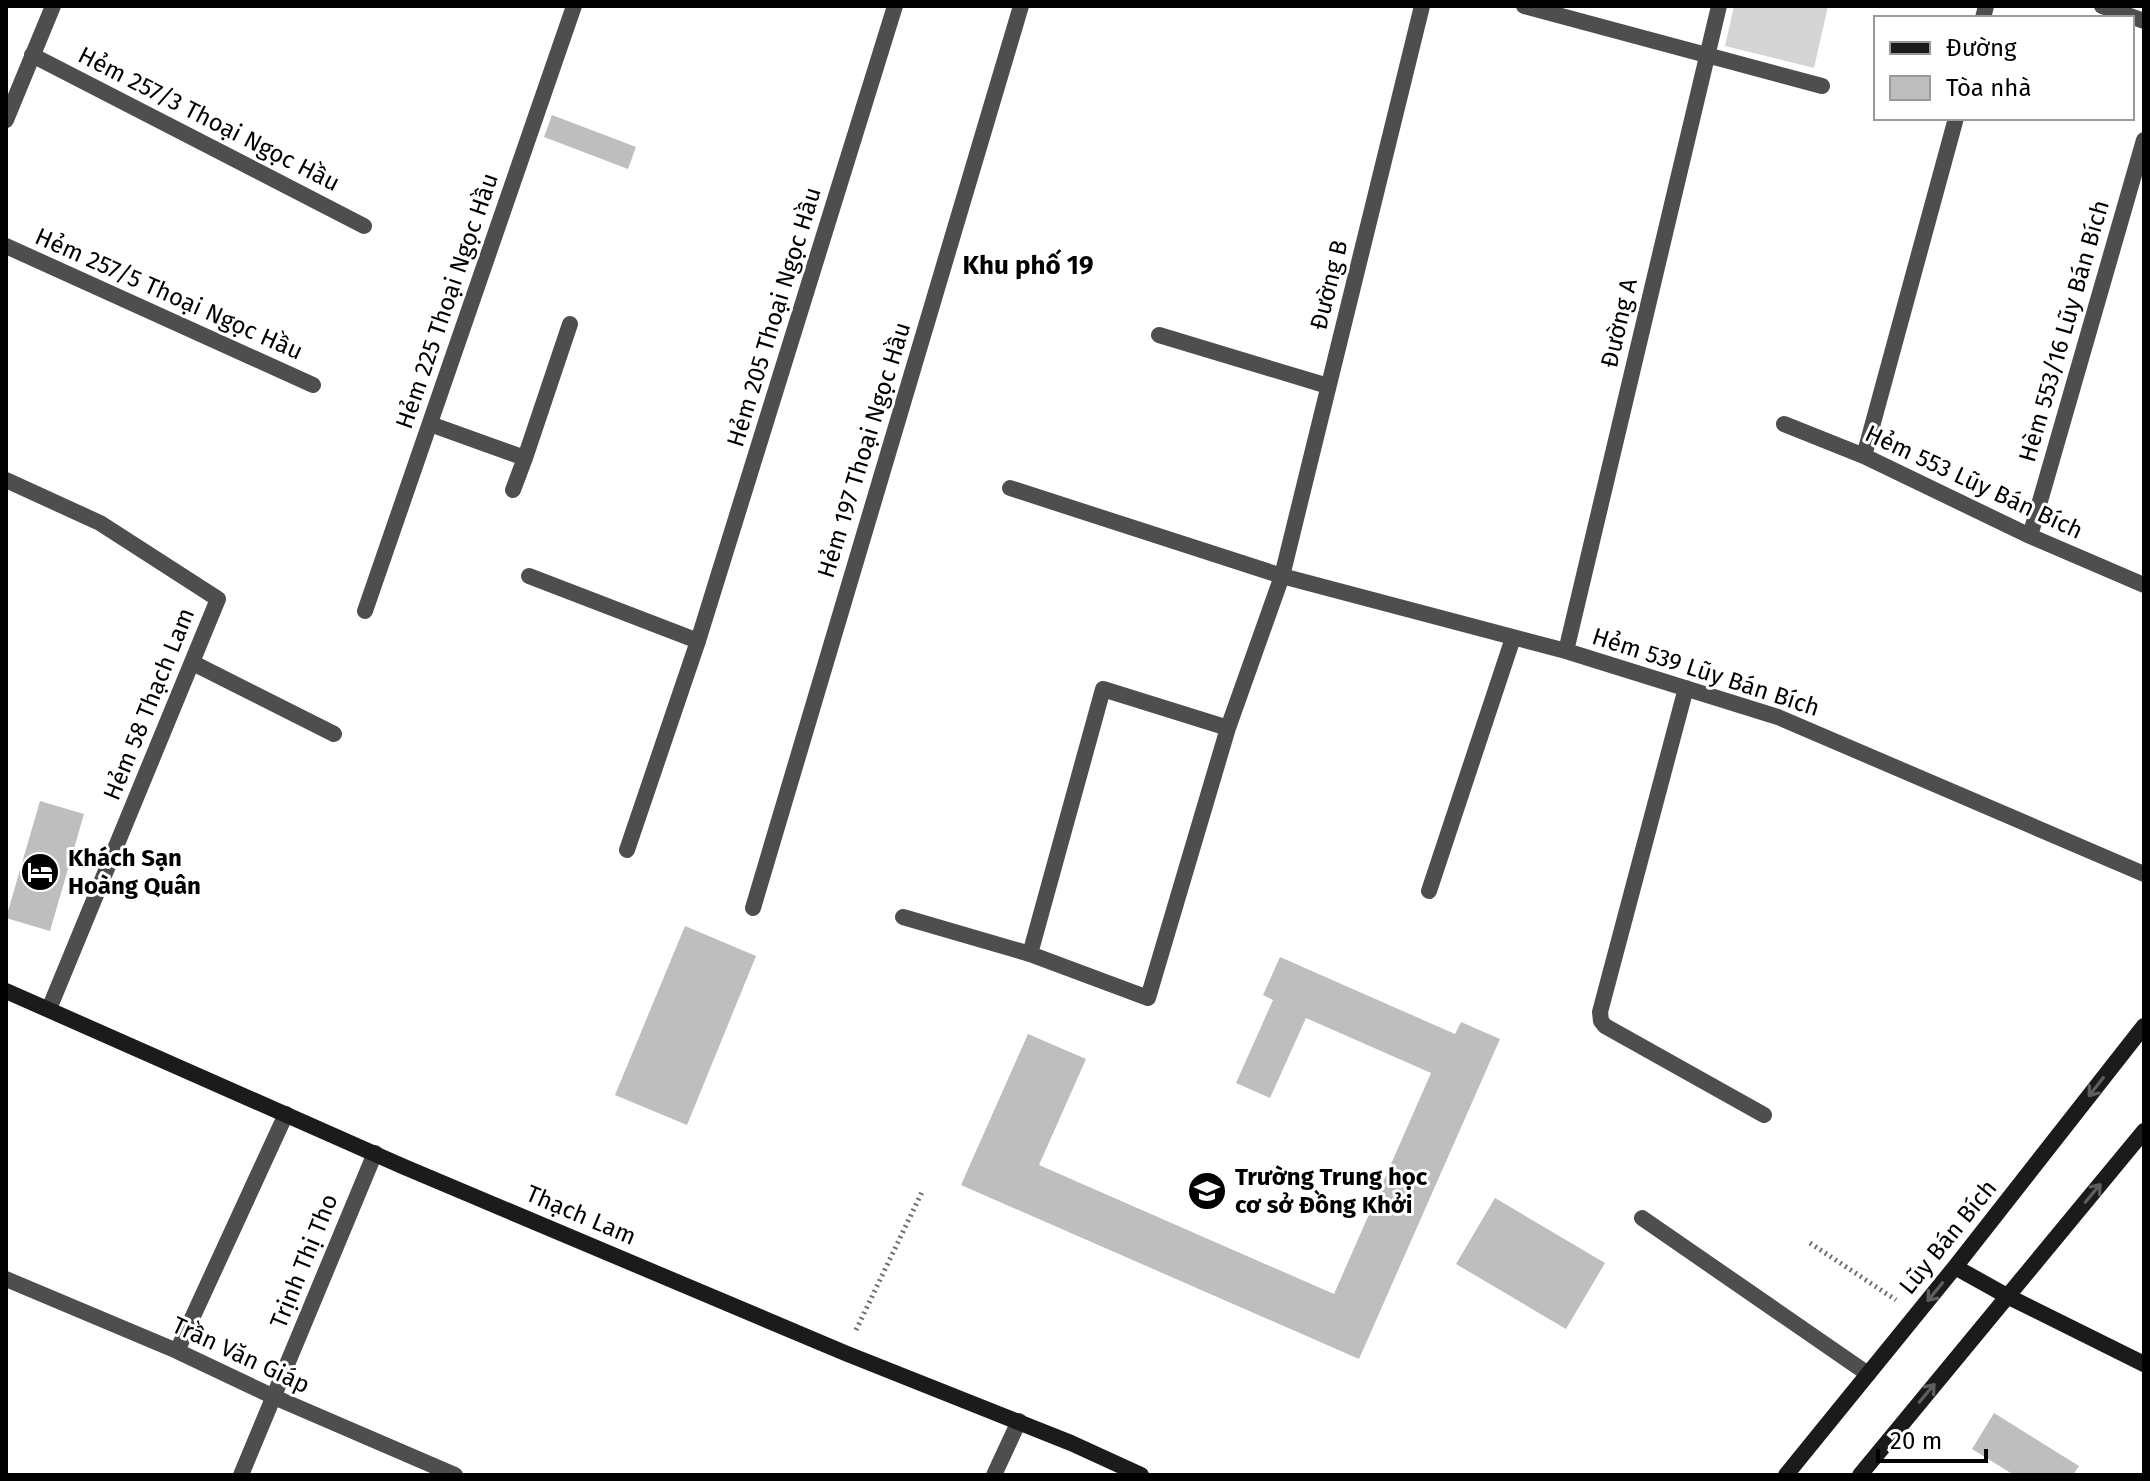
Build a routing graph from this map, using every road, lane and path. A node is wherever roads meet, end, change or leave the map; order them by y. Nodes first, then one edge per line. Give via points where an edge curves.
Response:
1 (53, 6) edge
2 (574, 6) edge
3 (895, 6) edge
4 (1021, 6) edge
5 (1422, 6) edge
6 (1524, 6) edge
7 (1719, 6) edge
8 (2102, 6) edge
9 (2130, 16) edge
10 (32, 55) junction
11 (1708, 55) junction
12 (1822, 86) dead end
13 (6, 120) edge
14 (1955, 120) edge
15 (2144, 140) edge
16 (364, 226) dead end
17 (6, 246) edge
18 (570, 324) dead end
19 (1159, 335) dead end
20 (313, 385) dead end
21 (1328, 386) junction
22 (430, 424) junction
23 (1784, 424) dead end
24 (1864, 456) junction
25 (525, 458) junction
26 (6, 480) edge
27 (1010, 488) dead end
28 (513, 490) dead end
29 (2030, 536) junction
30 (529, 576) dead end
31 (1282, 576) junction
32 (2144, 585) edge
33 (365, 611) dead end
34 (1513, 638) junction
35 (698, 641) junction
36 (1566, 651) junction
37 (193, 663) junction
38 (1686, 688) junction
39 (1228, 728) junction
40 (334, 734) dead end
41 (627, 850) dead end
42 (2144, 874) edge
43 (1429, 891) dead end
44 (753, 908) dead end
45 (903, 917) dead end
46 (1030, 954) junction
47 (6, 991) edge
48 (49, 1009) junction
49 (2144, 1026) edge
50 (286, 1114) junction
51 (1764, 1115) dead end
52 (2144, 1131) edge
53 (375, 1153) junction
54 (922, 1192) dead end
55 (1642, 1218) dead end
56 (1810, 1243) dead end
57 (1955, 1267) junction
58 (6, 1279) edge
59 (2007, 1296) junction
60 (1916, 1314) junction
61 (177, 1351) junction
62 (845, 1353) junction
63 (2144, 1364) edge
64 (1868, 1374) junction
65 (274, 1397) junction
66 (1019, 1421) junction
67 (241, 1475) edge
68 (455, 1475) edge
69 (994, 1475) edge
70 (1141, 1475) edge
71 (1786, 1475) edge
72 (1860, 1475) edge

1 - 10 street
2 - 22 street, Hẻm 225 Thoại Ngọc Hầu
3 - 35 street, Hẻm 205 Thoại Ngọc Hầu
4 - 44 street, Hẻm 197 Thoại Ngọc Hầu
5 - 21 street, Đường B
6 - 11 street
7 - 11 street, Đường A
8 - 9 street
10 - 13 street
10 - 16 street, Hẻm 257/3 Thoại Ngọc Hầu
11 - 12 street
11 - 36 street, Đường A
14 - 24 street
15 - 29 street, Hèm 553/16 Lũy Bán Bích
17 - 20 street, Hẻm 257/5 Thoại Ngọc Hầu
18 - 25 street
19 - 21 street
21 - 31 street, Đường B
22 - 25 street
22 - 33 street, Hẻm 225 Thoại Ngọc Hầu
23 - 24 street, Hẻm 553 Lũy Bán Bích
24 - 29 street, Hẻm 553 Lũy Bán Bích
25 - 28 street
26 - 37 street, Hẻm 58 Thạch Lam via 100,523 218,599
27 - 31 street, Hẻm 539 Lũy Bán Bích
29 - 32 street, Hẻm 553 Lũy Bán Bích
30 - 35 street
31 - 34 street, Hẻm 539 Lũy Bán Bích
31 - 39 street, Đường B
34 - 36 street, Hẻm 539 Lũy Bán Bích
34 - 43 street
35 - 41 street, Hẻm 205 Thoại Ngọc Hầu
36 - 38 street, Hẻm 539 Lũy Bán Bích
37 - 40 street
37 - 48 street, Hẻm 58 Thạch Lam
38 - 42 street, Hẻm 539 Lũy Bán Bích via 1778,717
38 - 51 street via 1601,1021
39 - 46 street via 1103,689
39 - 46 street, Đường B via 1148,998
45 - 46 street
47 - 48 street, Thạch Lam
48 - 50 street, Thạch Lam
49 -> 57 street, Lũy Bán Bích
50 - 53 street, Thạch Lam
50 - 61 street
59 -> 52 street
53 - 62 street, Thạch Lam
53 - 65 street, Trịnh Thị Tho
54 - 62 path
55 - 64 street
56 - 60 path
57 - 59 street
57 -> 60 street, Lũy Bán Bích
58 - 61 street, Trần Văn Giáp
59 - 63 street
72 -> 59 street
60 - 64 street, Lũy Bán Bích
61 - 65 street, Trần Văn Giáp
62 - 66 street, Thạch Lam
64 - 71 street, Lũy Bán Bích
65 - 67 street, Trịnh Thị Tho
65 - 68 street, Trần Văn Giáp
66 - 69 street
66 - 70 street, Thạch Lam

